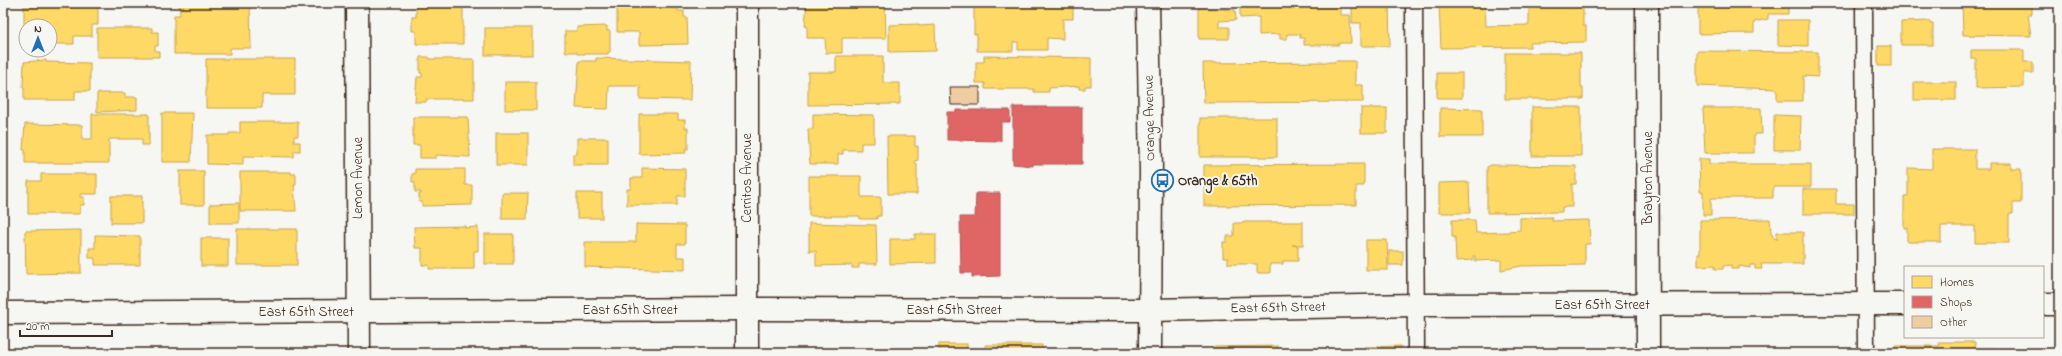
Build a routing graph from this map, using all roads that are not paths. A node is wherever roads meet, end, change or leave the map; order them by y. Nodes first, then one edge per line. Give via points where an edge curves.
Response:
1 (357, 3) edge
2 (747, 3) edge
3 (1148, 3) edge
4 (1414, 3) edge
5 (1647, 3) edge
6 (1864, 3) edge
7 (1866, 304) junction
8 (1904, 304) edge
9 (2044, 304) edge
10 (2059, 304) edge
11 (1416, 305) junction
12 (1649, 305) junction
13 (747, 310) junction
14 (1149, 310) junction
15 (359, 312) junction
16 (3, 313) edge
17 (359, 353) edge
18 (747, 353) edge
19 (1150, 353) edge
20 (1416, 353) edge
21 (1648, 353) edge
22 (1866, 353) edge

1 - 15 street, Lemon Avenue
2 - 13 street, Cerritos Avenue
3 - 14 street, Orange Avenue via 1151,172
4 - 11 lane
5 - 12 street, Brayton Avenue
6 - 7 lane
7 - 8 street, East 65th Street
7 - 12 street, East 65th Street
7 - 22 lane
9 - 10 street
11 - 12 street, East 65th Street
11 - 14 street, East 65th Street
11 - 20 lane
12 - 21 street, Brayton Avenue
13 - 14 street, East 65th Street
13 - 15 street, East 65th Street
13 - 18 street, Cerritos Avenue
14 - 19 street, Orange Avenue
15 - 16 street, East 65th Street
15 - 17 street, Lemon Avenue

